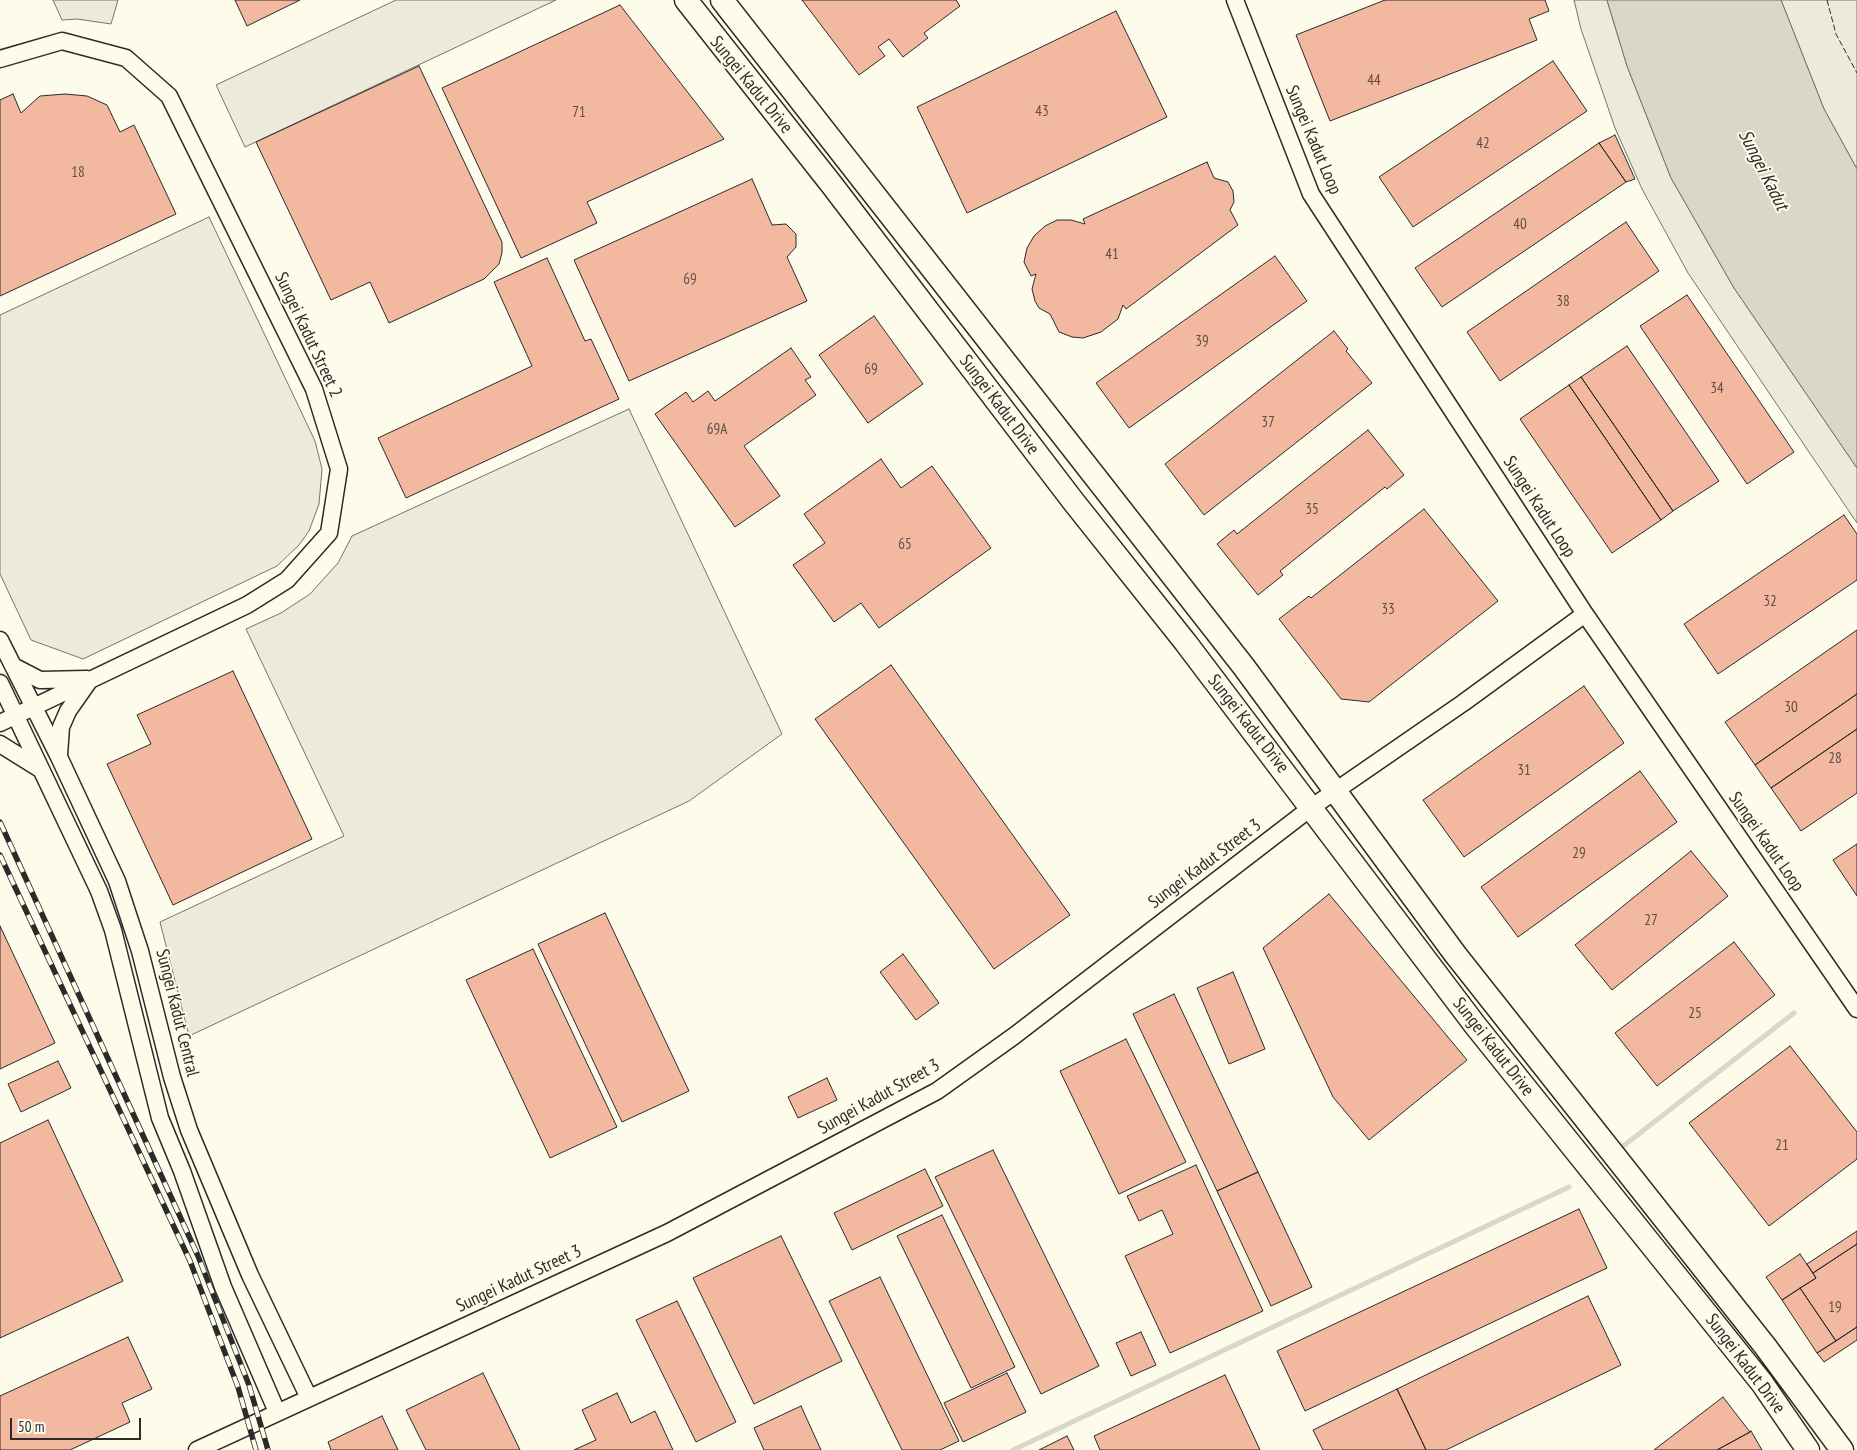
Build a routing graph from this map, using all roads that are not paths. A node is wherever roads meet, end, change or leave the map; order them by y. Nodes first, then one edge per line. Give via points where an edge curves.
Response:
1 (686, 0) edge
2 (722, 0) edge
3 (1235, 0) edge
4 (0, 59) edge
5 (1585, 614) junction
6 (0, 640) edge
7 (13, 666) junction
8 (91, 679) junction
9 (0, 683) edge
10 (34, 707) junction
11 (16, 716) junction
12 (0, 723) edge
13 (0, 744) edge
14 (59, 757) junction
15 (40, 769) junction
16 (1334, 791) junction
17 (1312, 808) junction
18 (1857, 1009) edge
19 (309, 1398) junction
20 (277, 1412) junction
21 (197, 1450) edge
22 (1808, 1450) edge
23 (1842, 1450) edge

1 - 17 main road, Sungei Kadut Drive
2 - 16 main road, Sungei Kadut Drive via 1147,541
3 - 5 street, Sungei Kadut Loop via 1311,194
4 - 8 street, Sungei Kadut Street 2 via 62,41 126,58 169,96 314,389 339,470 329,533 287,580 247,605
5 - 16 street, Sungei Kadut Street 3
5 - 18 street, Sungei Kadut Loop
6 - 7 street, Sungei Kadut Central
7 - 8 street via 40,680
7 - 10 street, Sungei Kadut Central
8 - 10 street, Sungei Kadut Street 2
8 - 14 street via 68,711 61,727
9 - 11 street
10 - 11 street, Sungei Kadut Street 2
10 - 14 street, Sungei Kadut Central
11 - 12 street, Sungei Kadut Street 2
11 - 15 street
13 - 15 street
14 - 19 street, Sungei Kadut Central via 117,881 140,951 172,1078 189,1130 250,1275
15 - 20 street via 99,891 113,930 160,1118 223,1287
16 - 17 street, Sungei Kadut Street 3
16 - 23 main road, Sungei Kadut Drive via 1455,954 1765,1346
17 - 19 street, Sungei Kadut Street 3 via 937,1092 667,1233
17 - 22 main road, Sungei Kadut Drive via 1475,1025 1762,1383
19 - 20 street, Sungei Kadut Street 3
20 - 21 street, Sungei Kadut Street 3

